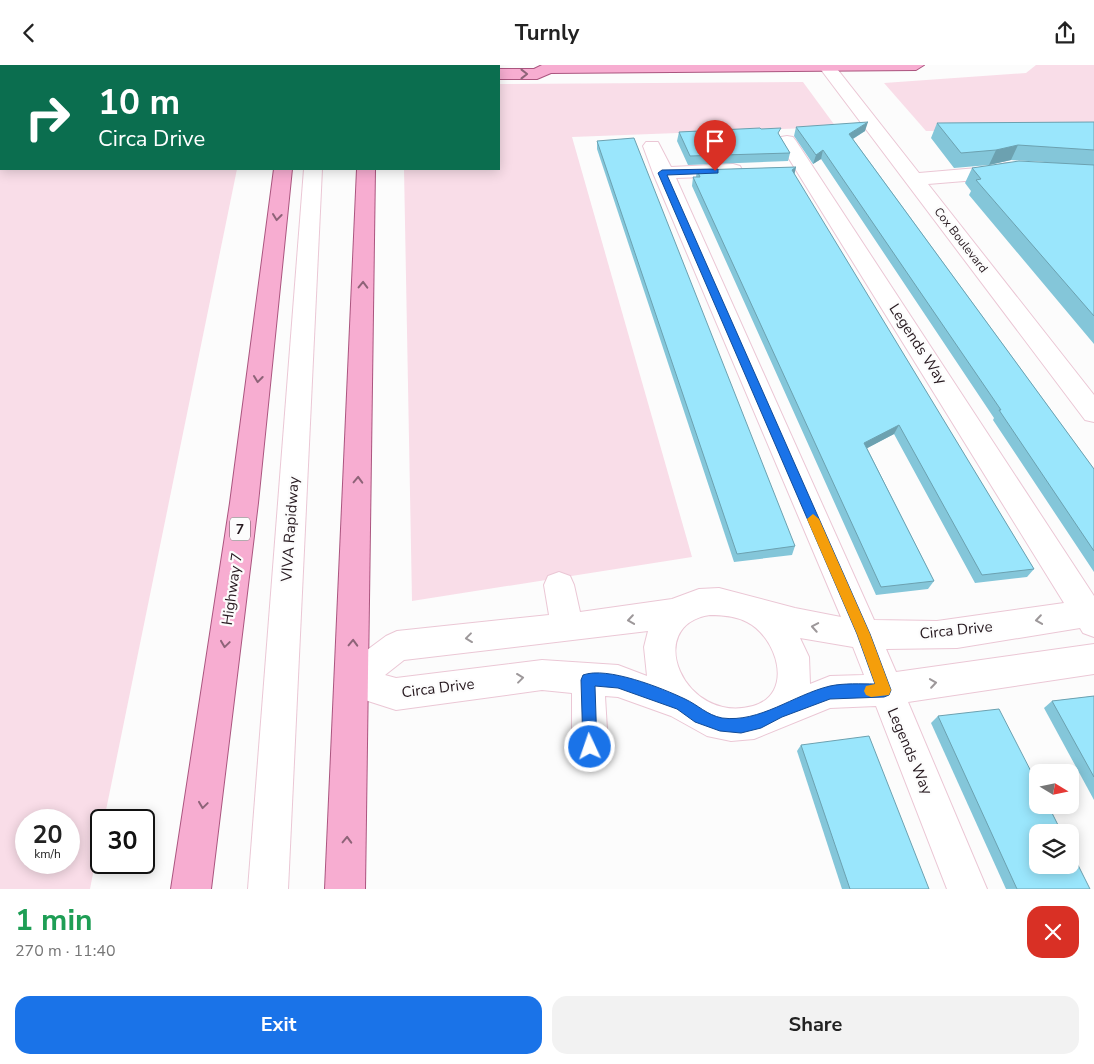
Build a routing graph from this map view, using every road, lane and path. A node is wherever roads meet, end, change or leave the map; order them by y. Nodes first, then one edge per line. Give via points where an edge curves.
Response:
1 (916, 65) edge
2 (546, 67) edge
3 (828, 67) junction
4 (500, 74) edge
5 (787, 141) dead end
6 (652, 145) dead end
7 (1026, 168) edge
8 (283, 170) edge
9 (313, 170) edge
10 (366, 170) edge
11 (751, 170) edge
12 (662, 173) junction
13 (914, 179) junction
14 (1094, 413) edge
15 (559, 585) dead end
16 (679, 613) junction
17 (760, 613) junction
18 (1092, 616) edge
19 (568, 627) junction
20 (864, 634) junction
21 (1094, 659) edge
22 (588, 680) junction
23 (352, 681) junction
24 (884, 690) junction
25 (682, 704) junction
26 (778, 712) junction
27 (590, 747) dead end
28 (191, 889) edge
29 (268, 889) edge
30 (345, 889) edge
31 (967, 889) edge

1 - 3 main road
2 - 3 main road
4 -> 2 main road via 537,74
3 - 13 street, Cox Boulevard
5 - 18 street, Legends Way via 796,168 964,416
6 - 12 street, Legends Way
7 - 13 street
8 -> 28 main road, Highway 7 / 7 via 243,513
9 - 29 street, VIVA Rapidway
23 -> 10 main road
11 - 12 street
12 - 20 street, Legends Way
13 - 14 street, Cox Boulevard
15 - 19 street
16 - 17 street via 697,603 718,600 740,604
16 -> 19 street
16 - 25 street via 668,624 658,655 669,689
20 -> 17 street, Circa Drive via 812,628
17 - 26 street via 779,629 791,649 796,672 791,694
18 -> 20 street, Circa Drive via 936,635
19 -> 23 street via 397,646
20 - 24 street, Legends Way
24 -> 21 street
23 -> 22 street, Circa Drive via 396,694 542,675
22 - 25 street, Circa Drive via 618,681
22 - 27 street
30 -> 23 main road
24 - 26 street via 830,692
24 - 31 street, Legends Way
25 - 26 street via 700,717 720,724 741,726

